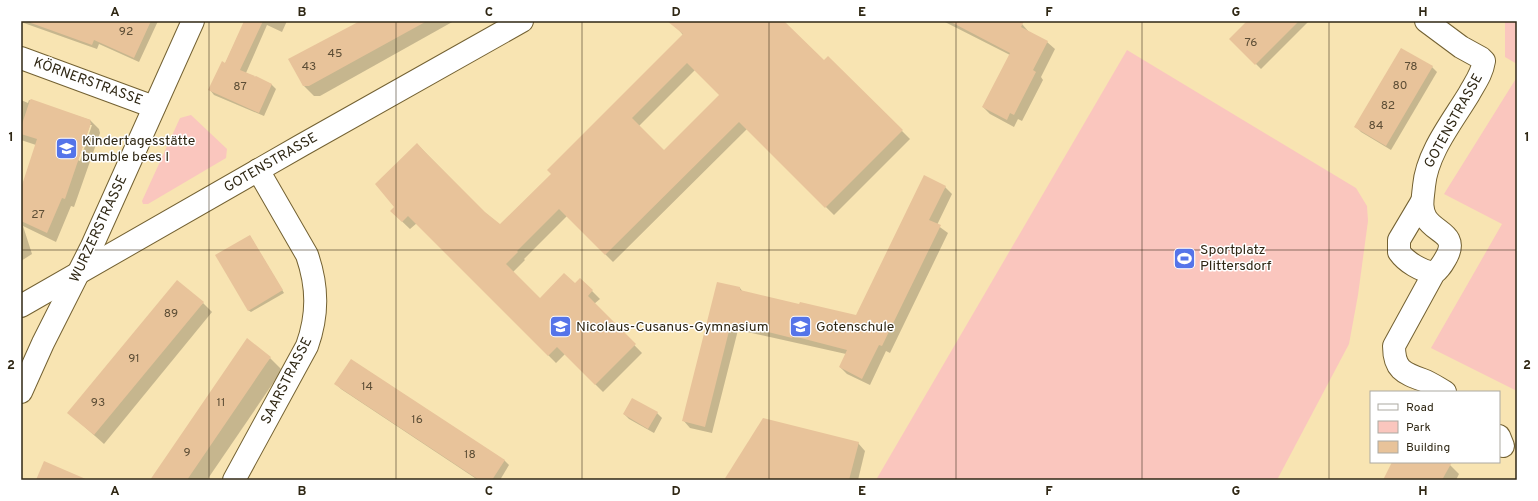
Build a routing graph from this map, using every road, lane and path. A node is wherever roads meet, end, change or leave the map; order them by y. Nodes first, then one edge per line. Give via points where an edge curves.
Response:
1 (193, 21) edge
2 (522, 21) edge
3 (1426, 21) edge
4 (21, 58) edge
5 (154, 106) junction
6 (258, 170) junction
7 (1421, 203) junction
8 (79, 273) junction
9 (1434, 273) junction
10 (21, 306) edge
11 (1443, 391) edge
12 (21, 392) edge
13 (234, 480) edge

1 - 5 street, WURZERSTRASSE
2 - 6 street, GOTENSTRASSE
3 - 7 street, GOTENSTRASSE via 1484,61 1479,77 1431,159
4 - 5 street, KÖRNERSTRASSE
5 - 8 street, WURZERSTRASSE
6 - 8 street, GOTENSTRASSE
6 - 13 street, SAARSTRASSE via 311,266 315,316 307,346
7 - 9 street via 1426,219 1445,235 1450,244 1443,263
7 - 9 street, GOTENSTRASSE via 1399,240 1399,252 1422,269
8 - 10 street, GOTENSTRASSE
8 - 12 street, WURZERSTRASSE
9 - 11 street via 1394,346 1394,356 1400,368 1406,373

